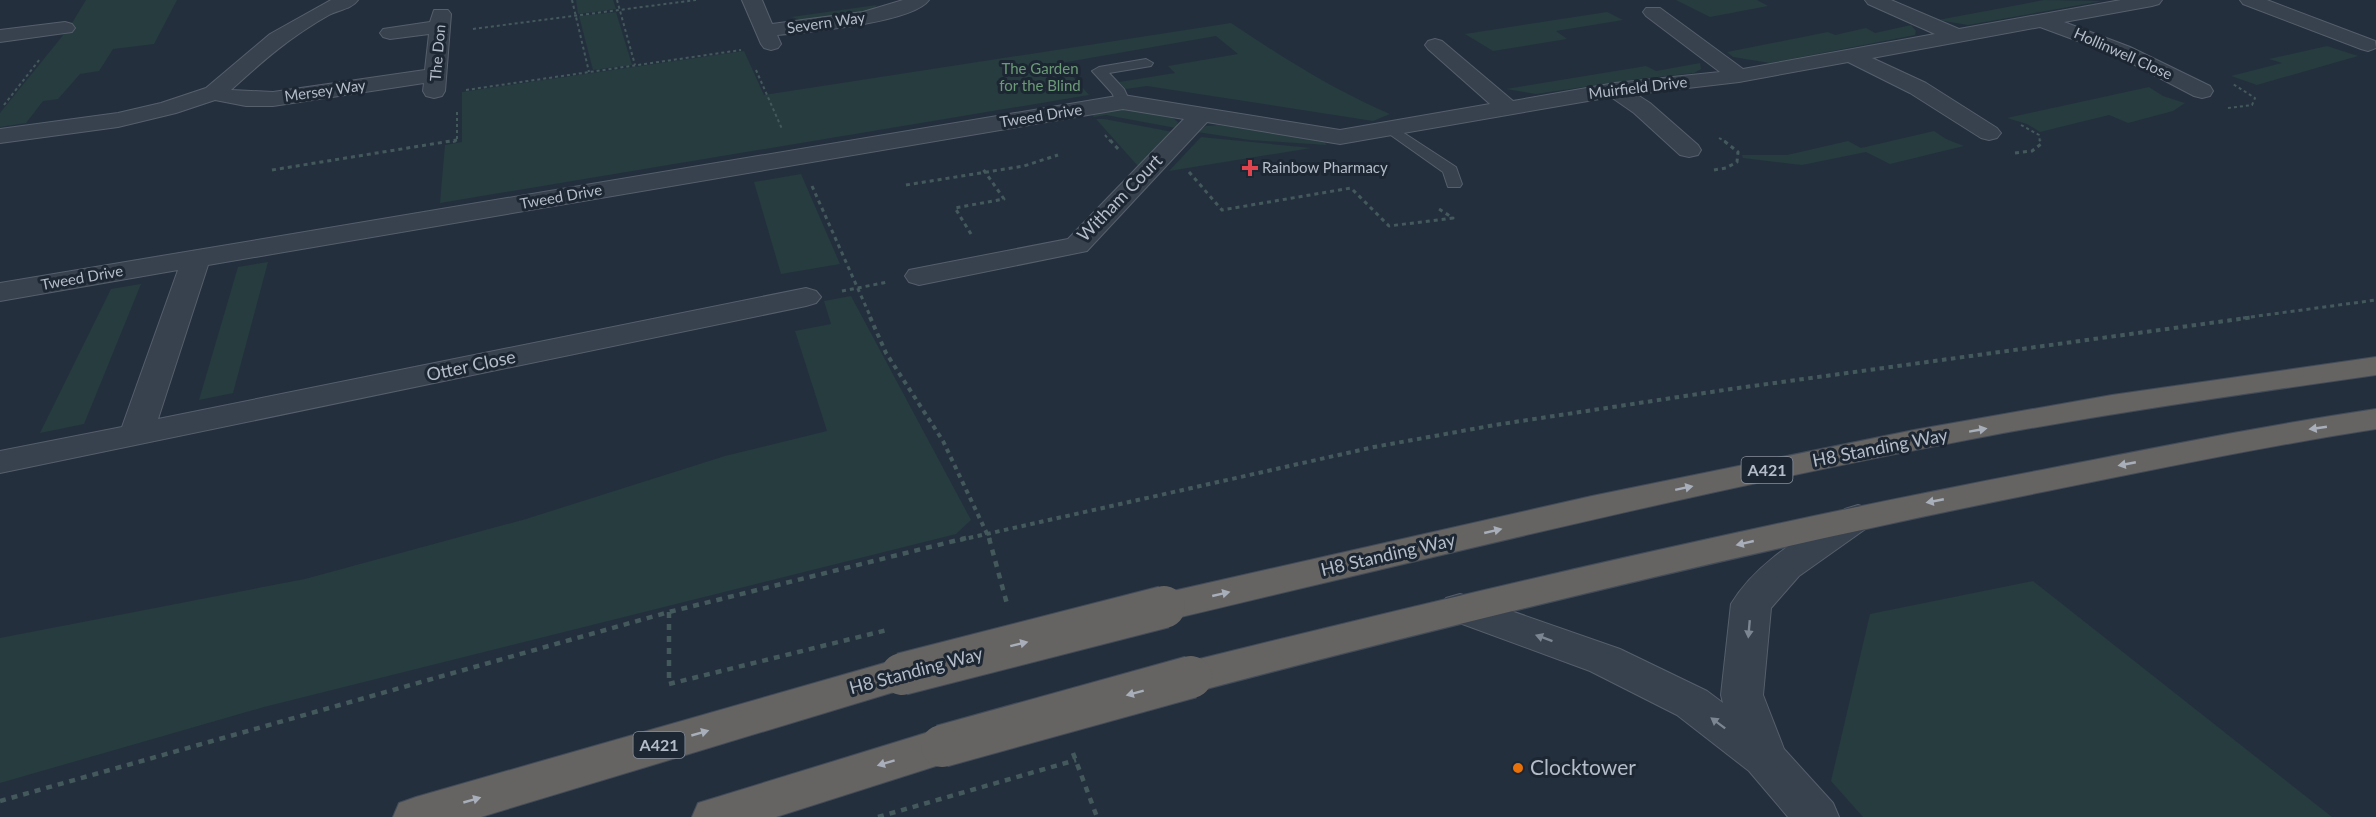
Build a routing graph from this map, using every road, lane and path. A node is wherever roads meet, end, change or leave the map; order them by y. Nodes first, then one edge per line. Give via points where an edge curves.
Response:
1 (348, 0) edge
2 (572, 0) edge
3 (617, 0) edge
4 (696, 0) edge
5 (752, 0) edge
6 (919, 0) edge
7 (1875, 0) edge
8 (2250, 0) edge
9 (2143, 1) edge
10 (619, 10) junction
11 (1653, 12) dead end
12 (575, 16) junction
13 (2042, 20) junction
14 (65, 28) dead end
15 (464, 30) dead end
16 (390, 33) dead end
17 (0, 36) edge
18 (1957, 36) junction
19 (1435, 45) dead end
20 (2368, 45) dead end
21 (747, 50) dead end
22 (1849, 55) junction
23 (41, 58) dead end
24 (752, 60) dead end
25 (1146, 63) dead end
26 (635, 65) junction
27 (589, 72) junction
28 (1739, 76) junction
29 (435, 83) joint
30 (1615, 90) junction
31 (458, 91) dead end
32 (2202, 91) dead end
33 (214, 93) junction
34 (458, 101) dead end
35 (1123, 102) junction
36 (1508, 108) junction
37 (0, 109) edge
38 (1201, 115) junction
39 (1390, 128) junction
40 (1989, 133) dead end
41 (0, 136) edge
42 (1689, 150) dead end
43 (1058, 156) dead end
44 (796, 157) junction
45 (272, 170) dead end
46 (1188, 170) dead end
47 (1454, 184) dead end
48 (906, 185) dead end
49 (1443, 204) dead end
50 (196, 259) junction
51 (919, 276) dead end
52 (0, 292) edge
53 (806, 299) dead end
54 (2376, 300) edge
55 (2376, 366) edge
56 (2376, 419) edge
57 (136, 435) junction
58 (0, 462) edge
59 (1858, 517) junction
60 (988, 533) junction
61 (1460, 608) junction
62 (1010, 611) dead end
63 (669, 612) junction
64 (892, 629) dead end
65 (1072, 750) dead end
66 (1765, 758) junction
67 (1076, 760) junction
68 (0, 801) edge
69 (416, 817) edge
70 (715, 817) edge
71 (878, 817) edge
72 (1097, 817) edge
73 (1816, 817) edge

1 - 33 street, Mersey Way via 277,39
2 - 12 path
3 - 10 path
4 - 10 path
5 - 6 street, Severn Way via 768,37 877,16
7 - 18 street
8 - 20 street
9 - 13 street, Muirfield Drive
10 - 12 path
10 - 26 path
11 - 28 street
12 - 15 path
12 - 27 path
13 - 18 street, Muirfield Drive
13 - 32 street, Hollinwell Close via 2123,51
14 - 17 street
16 - 29 street, The Don via 441,21
18 - 22 street, Muirfield Drive
19 - 36 street
21 - 26 path
22 - 28 street, Muirfield Drive
22 - 40 street via 1918,88
23 - 37 path
24 - 44 path
25 - 35 lane via 1099,71
26 - 27 path
27 - 31 path
28 - 30 street, Muirfield Drive
29 - 33 street, Mersey Way via 273,99
30 - 36 street, Muirfield Drive
30 - 42 street via 1642,108
33 - 41 street, Mersey Way via 118,120
34 - 45 path via 457,141
35 - 38 street, Muirfield Drive
35 - 44 street, Tweed Drive
36 - 39 street, Muirfield Drive
38 - 39 street, Muirfield Drive via 1340,137
38 - 51 street, Witham Court via 1077,245
39 - 47 lane via 1450,170
43 - 48 path via 1024,166
44 - 50 street, Tweed Drive
44 - 60 path via 886,353 943,441
46 - 49 path via 1222,210 1351,188 1389,225 1454,218 1435,207
50 - 52 street, Tweed Drive
50 - 57 street
53 - 57 street, Otter Close
54 - 60 path via 1495,425 1374,447
69 -> 55 highway, H8 Standing Way / A421, bridge via 902,674 1164,607 1576,512 1851,452 2222,386
56 -> 59 highway via 2285,433
57 - 58 street, Otter Close
59 -> 61 highway
59 -> 66 street via 1785,567 1751,604 1743,695
60 - 62 path
60 - 63 path
66 -> 61 street via 1692,703 1605,660
61 -> 70 highway, bridge via 942,746
63 - 64 path via 669,684
63 - 68 path
65 - 67 path
66 - 73 street
67 - 71 path
67 - 72 path

